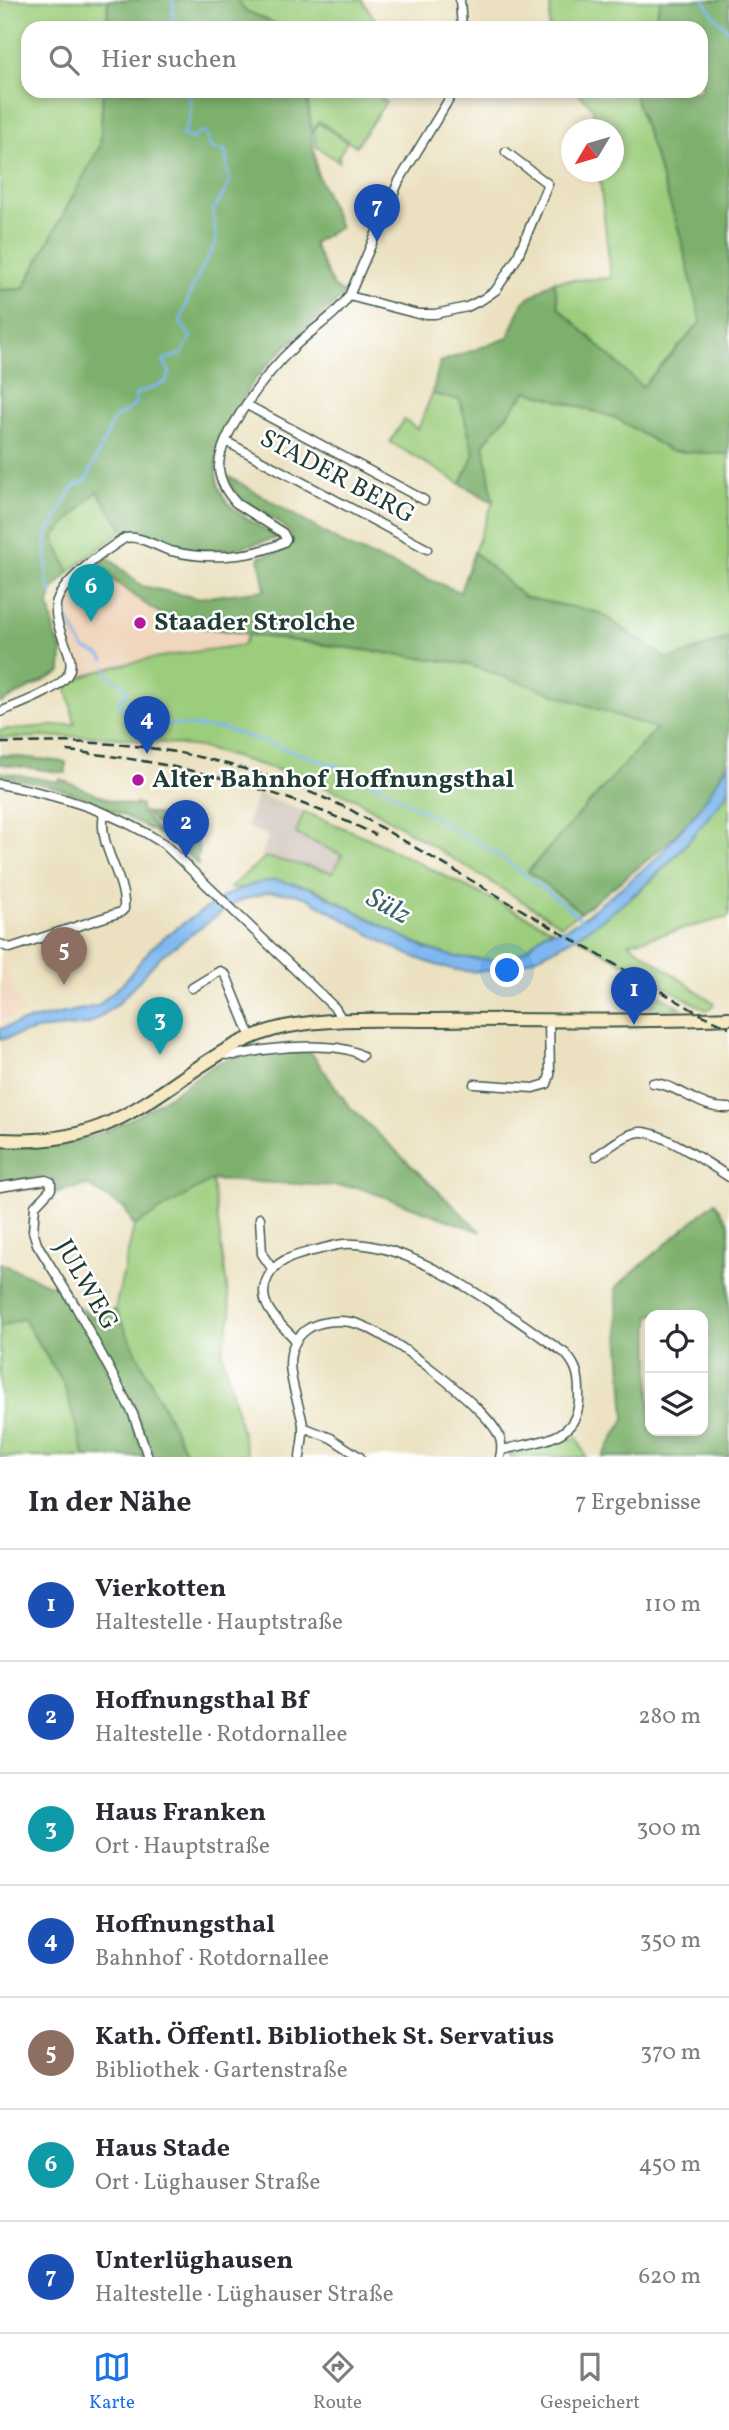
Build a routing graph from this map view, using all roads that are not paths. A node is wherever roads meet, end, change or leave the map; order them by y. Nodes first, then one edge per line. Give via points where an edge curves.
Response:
1 (460, 0) edge
2 (462, 21) edge
3 (450, 98) edge
4 (506, 152) dead end
5 (349, 296) junction
6 (247, 405) junction
7 (227, 442) junction
8 (424, 500) dead end
9 (427, 549) dead end
10 (0, 712) edge
11 (0, 784) edge
12 (104, 813) junction
13 (2, 946) edge
14 (192, 988) dead end
15 (729, 1018) edge
16 (549, 1019) junction
17 (343, 1021) junction
18 (251, 1037) junction
19 (218, 1054) junction
20 (362, 1056) dead end
21 (653, 1083) dead end
22 (474, 1084) dead end
23 (729, 1108) edge
24 (0, 1140) edge
25 (596, 1156) dead end
26 (729, 1177) edge
27 (0, 1186) edge
28 (260, 1218) dead end
29 (273, 1270) junction
30 (296, 1340) junction
31 (303, 1427) junction
32 (501, 1454) edge
33 (148, 1457) edge
34 (300, 1457) edge
35 (360, 1457) edge

1 - 2 street
3 - 5 street via 399,181
4 - 5 street via 548,184 517,258 496,290 467,307 435,314
5 - 6 street via 278,362
6 - 7 street
6 - 8 street
7 - 9 street, STADER BERG
7 - 10 street via 219,471 230,496 283,533 284,542 229,555 202,555 125,538 69,582 58,598 56,620 70,660 69,674 59,684
11 - 12 street via 64,798
12 - 13 street via 102,826 124,909 18,946
12 - 17 street via 164,844 335,1007
14 - 18 street via 220,971 226,975
15 - 16 main road
16 - 17 main road
16 - 22 street via 547,1084 533,1088
17 - 18 main road via 298,1025
18 - 19 main road
19 - 20 street via 288,1048 345,1049
19 - 24 main road via 100,1127 61,1138
21 - 23 street via 665,1084 710,1107
25 - 26 street via 632,1134 647,1132
27 - 33 street, JULWEG via 51,1182 51,1189 35,1206 37,1244 133,1414
28 - 29 street via 262,1254
29 - 30 street via 266,1280 265,1299 274,1317
29 - 32 street via 289,1258 342,1244 386,1249 426,1264 565,1353 579,1374 580,1406 574,1423 562,1434
30 - 31 street via 290,1366
30 - 32 street via 309,1328 331,1322 369,1328 467,1399 499,1435
31 - 34 street
31 - 35 street

